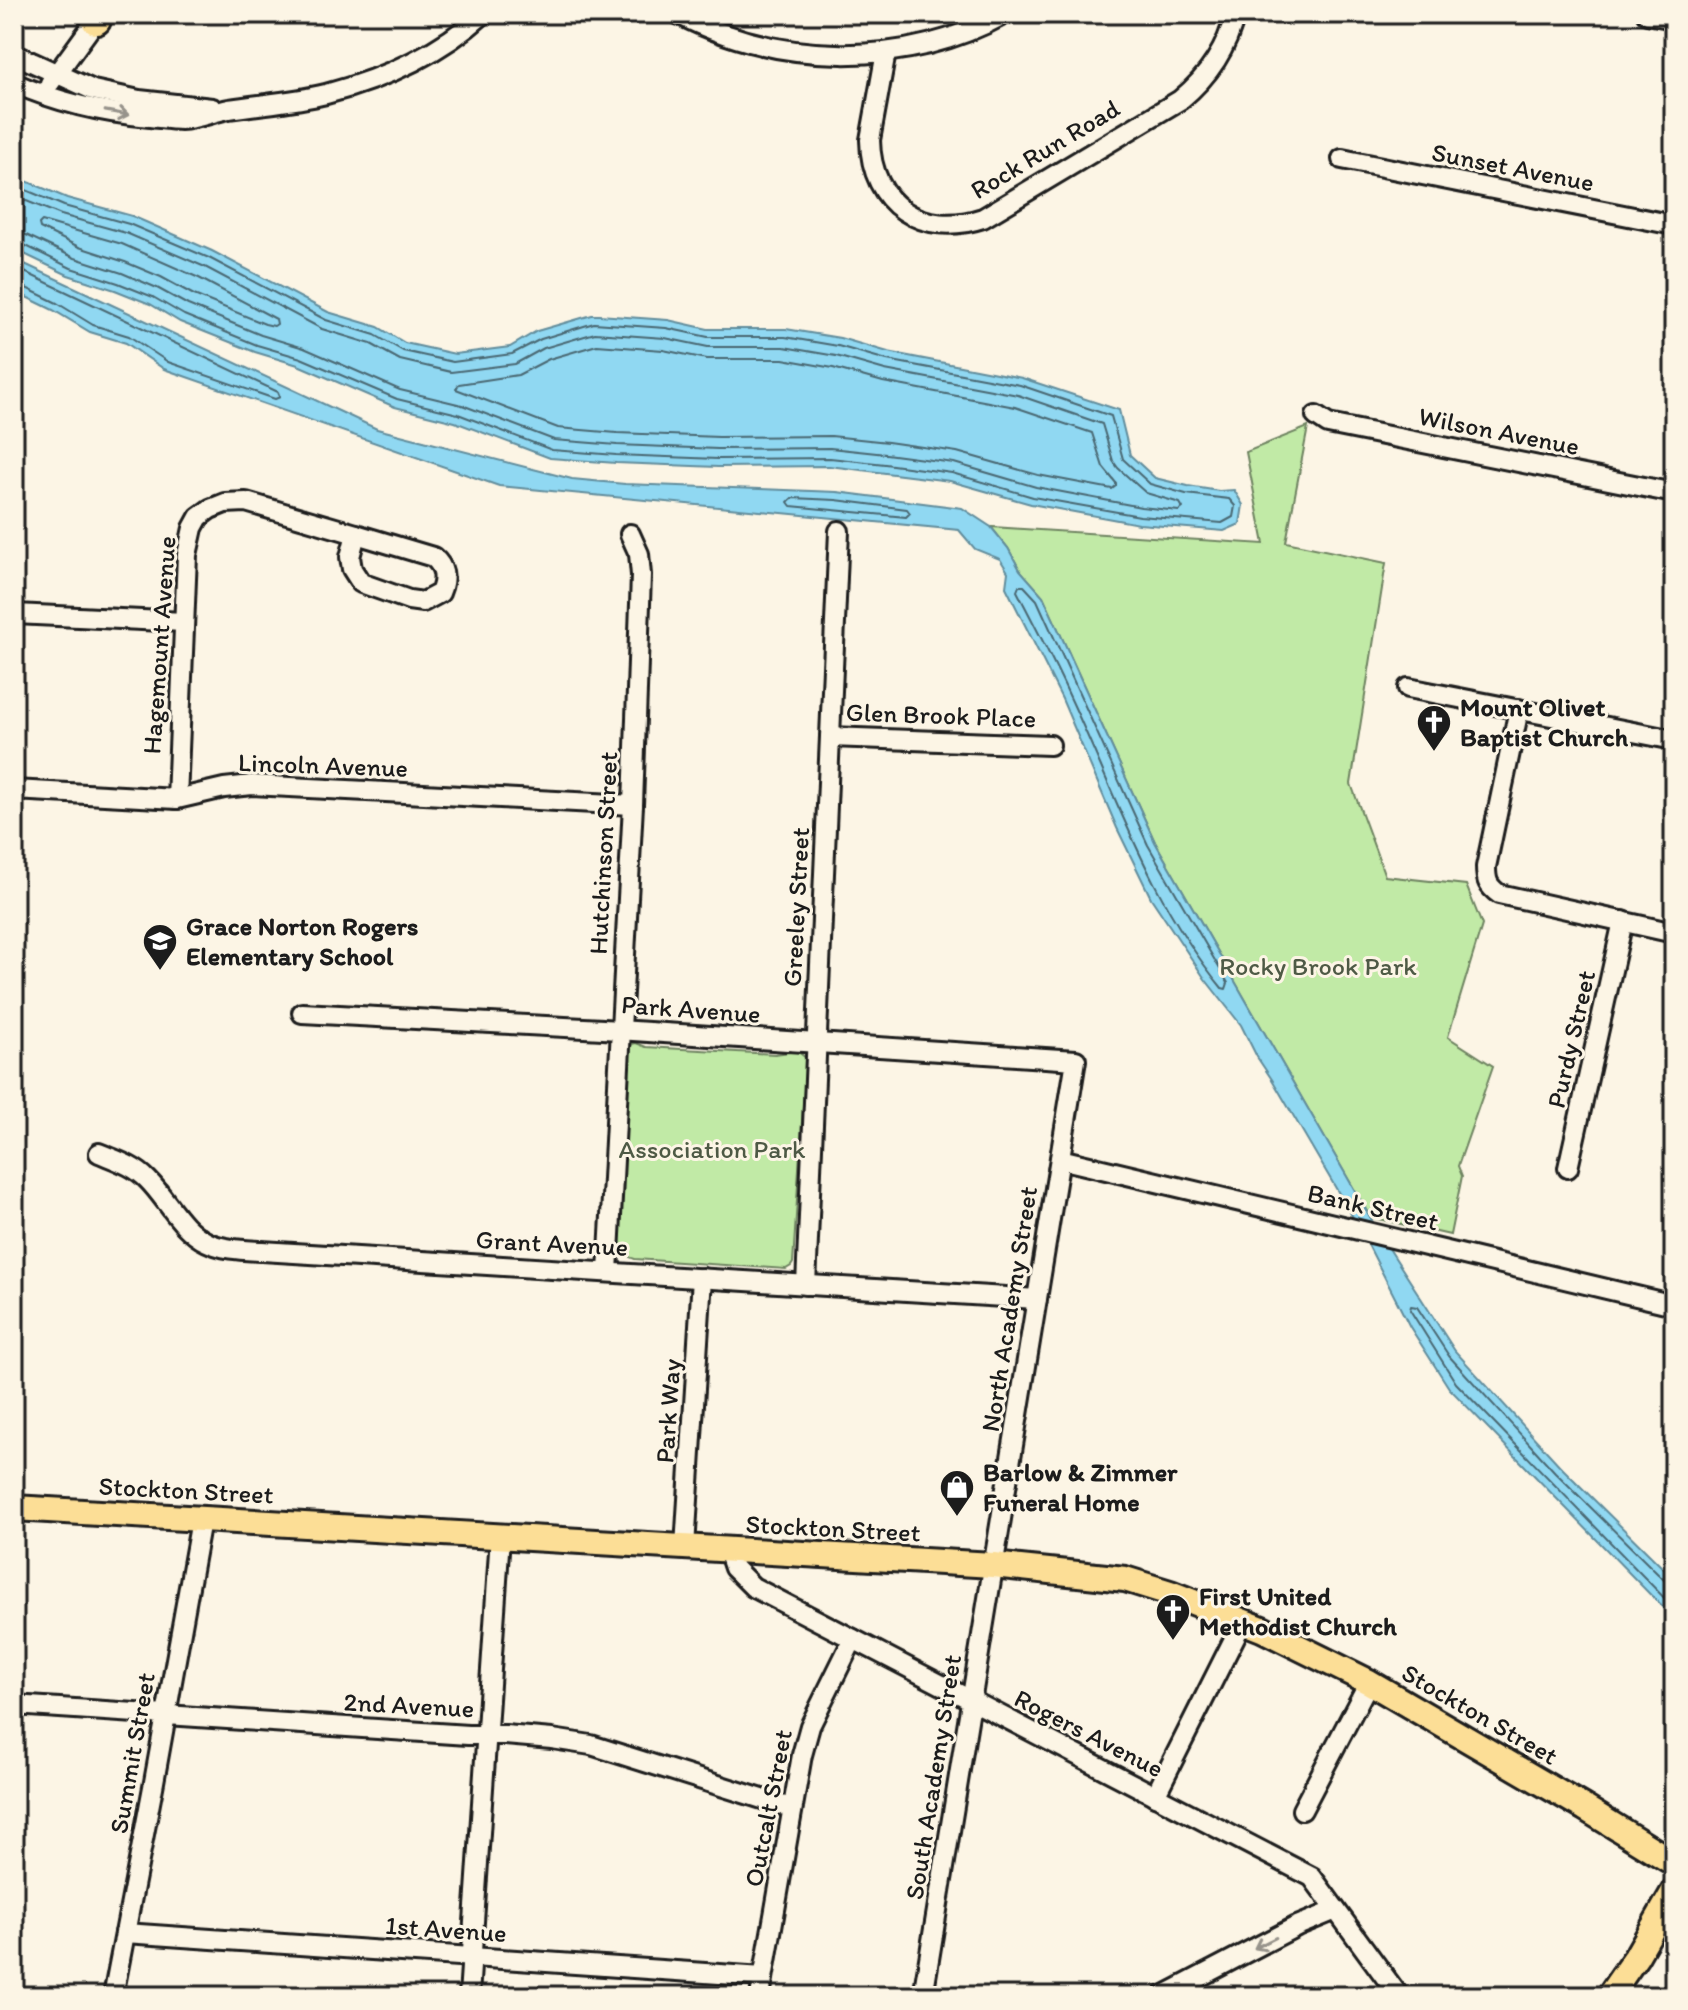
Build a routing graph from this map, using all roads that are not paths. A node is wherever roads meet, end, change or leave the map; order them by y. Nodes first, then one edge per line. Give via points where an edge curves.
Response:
1 (483, 14) edge
2 (678, 14) edge
3 (1005, 14) edge
4 (1235, 14) edge
5 (1647, 14) edge
6 (97, 17) edge
7 (1674, 19) edge
8 (886, 52) junction
9 (14, 54) edge
10 (57, 74) junction
11 (14, 83) edge
12 (41, 95) junction
13 (227, 110) junction
14 (1342, 159) dead end
15 (1674, 225) edge
16 (1316, 416) dead end
17 (1674, 493) edge
18 (839, 531) dead end
19 (356, 534) junction
20 (630, 534) dead end
21 (15, 614) edge
22 (184, 622) junction
23 (1408, 688) dead end
24 (1519, 709) junction
25 (830, 737) junction
26 (1674, 740) edge
27 (1050, 745) dead end
28 (14, 790) edge
29 (177, 799) junction
30 (633, 805) junction
31 (1623, 921) junction
32 (1674, 933) edge
33 (302, 1013) dead end
34 (621, 1031) junction
35 (817, 1043) junction
36 (1076, 1060) joint
37 (99, 1153) dead end
38 (1060, 1159) junction
39 (1568, 1168) dead end
40 (608, 1272) junction
41 (702, 1278) junction
42 (806, 1285) junction
43 (1037, 1299) junction
44 (1674, 1305) edge
45 (14, 1508) edge
46 (201, 1520) junction
47 (500, 1536) junction
48 (685, 1547) junction
49 (728, 1550) junction
50 (993, 1565) junction
51 (1243, 1621) junction
52 (853, 1639) junction
53 (1369, 1682) junction
54 (971, 1701) junction
55 (14, 1705) edge
56 (166, 1715) junction
57 (487, 1735) junction
58 (1155, 1796) junction
59 (791, 1808) junction
60 (1302, 1810) dead end
61 (1674, 1863) edge
62 (1674, 1891) edge
63 (1336, 1910) junction
64 (125, 1933) junction
65 (472, 1957) junction
66 (763, 1977) junction
67 (113, 1996) edge
68 (469, 1996) edge
69 (760, 1996) edge
70 (923, 1996) edge
71 (1163, 1996) edge
72 (1399, 1996) edge
73 (1609, 1996) edge

1 - 13 street via 423,57 368,81 324,95
2 - 8 street via 728,36 777,49
3 - 8 street via 944,39
4 - 8 street, Rock Run Road via 1216,61 1180,100 983,218 950,225 916,218 900,207 875,172 870,140
5 - 7 street
6 - 10 street
9 - 10 street
10 - 12 street
10 - 13 street via 93,90 139,100
11 - 12 street
12 -> 13 street via 111,112 183,120
14 - 15 street, Sunset Avenue
16 - 17 street, Wilson Avenue via 1328,424
18 - 25 street, Greeley Street
19 - 19 street, Hagemount Avenue via 350,557 361,583 423,602 440,593 443,569 433,557
19 - 22 street, Hagemount Avenue via 246,502 210,509 199,517 189,540
20 - 30 street, Hutchinson Street via 641,575
21 - 22 street
22 - 29 street, Hagemount Avenue
23 - 24 street
24 - 26 street
24 - 31 street via 1486,867 1489,887 1499,894
25 - 27 street, Glen Brook Place
25 - 35 street, Greeley Street
28 - 29 street, Lincoln Avenue
29 - 30 street, Lincoln Avenue via 252,785
30 - 34 street, Hutchinson Street
31 - 32 street
31 - 39 street, Purdy Street
33 - 34 street, Park Avenue
34 - 35 street, Park Avenue
34 - 40 street, Hutchinson Street
35 - 36 street, Park Avenue
35 - 42 street, Greeley Street
36 - 38 street, North Academy Street
37 - 40 street, Grant Avenue via 131,1166 190,1231 222,1247
38 - 43 street, North Academy Street
38 - 44 street, Bank Street
40 - 41 street, Grant Avenue
41 - 42 street, Grant Avenue
41 - 48 street, Park Way
42 - 43 street, Grant Avenue
43 - 50 street, North Academy Street
45 - 46 main road, Stockton Street
46 - 47 main road, Stockton Street
46 - 56 street, Summit Street
47 - 48 main road, Stockton Street
47 - 57 street
48 - 49 main road, Stockton Street
49 - 50 main road, Stockton Street
49 - 52 street, Rogers Avenue via 734,1568 753,1587
50 - 51 main road, Stockton Street via 1125,1579
50 - 54 street, South Academy Street
51 - 53 main road, Stockton Street
51 - 58 street
52 - 54 street, Rogers Avenue
52 - 59 street, Outcalt Street via 810,1726
53 - 60 street
53 - 61 main road, Stockton Street
54 - 58 street, Rogers Avenue
54 - 70 street, South Academy Street
55 - 56 street, 2nd Avenue
56 - 57 street, 2nd Avenue
56 - 64 street, Summit Street
57 - 59 street, 2nd Avenue via 591,1745
57 - 65 street
58 - 63 street, Rogers Avenue via 1312,1877
59 - 66 street, Outcalt Street
62 - 73 main road
63 -> 71 street
63 - 72 street, Rogers Avenue
64 - 65 street, 1st Avenue
64 - 67 street, Summit Street
65 - 66 street, 1st Avenue
65 - 68 street
66 - 69 street, Outcalt Street

